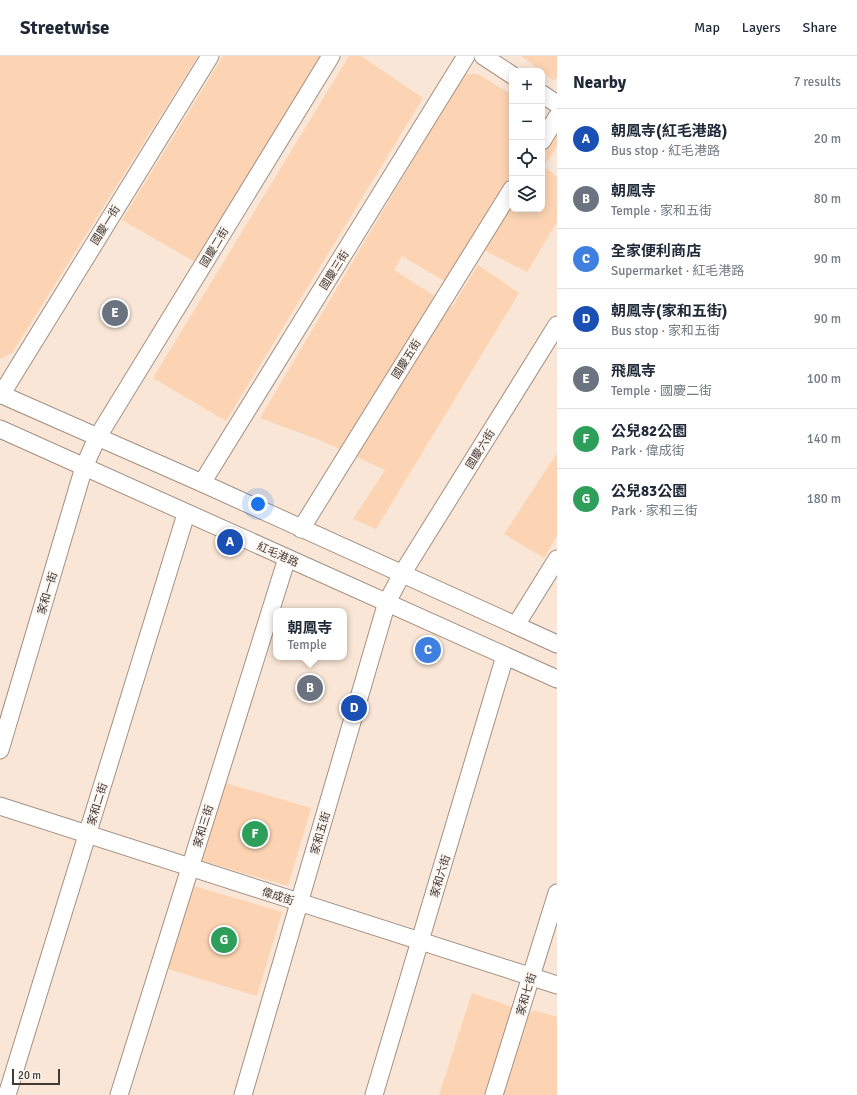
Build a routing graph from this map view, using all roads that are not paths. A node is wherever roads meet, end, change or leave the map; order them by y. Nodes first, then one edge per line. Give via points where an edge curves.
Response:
1 (210, 56) edge
2 (331, 56) edge
3 (466, 56) edge
4 (483, 56) edge
5 (509, 73) edge
6 (545, 96) edge
7 (557, 104) edge
8 (557, 117) edge
9 (543, 140) edge
10 (509, 194) edge
11 (557, 325) edge
12 (0, 395) edge
13 (0, 429) edge
14 (97, 438) junction
15 (84, 467) junction
16 (202, 483) junction
17 (186, 514) junction
18 (301, 529) junction
19 (287, 558) junction
20 (557, 559) edge
21 (402, 574) junction
22 (387, 602) junction
23 (516, 625) junction
24 (557, 644) edge
25 (505, 656) junction
26 (557, 679) edge
27 (0, 750) edge
28 (0, 806) edge
29 (87, 834) junction
30 (190, 867) junction
31 (557, 893) edge
32 (299, 903) junction
33 (420, 941) junction
34 (531, 977) junction
35 (557, 985) edge
36 (7, 1095) edge
37 (119, 1095) edge
38 (243, 1095) edge
39 (374, 1095) edge
40 (494, 1095) edge

1 - 12 street, 國慶一街
2 - 14 street, 國慶二街
3 - 16 street, 國慶三街
4 - 5 street
6 - 7 street
8 - 9 street
10 - 18 street, 國慶五街
11 - 21 street, 國慶六街
12 - 14 street
13 - 15 street, 紅毛港路
14 - 15 street, 家和一街
14 - 16 street
15 - 17 street, 紅毛港路
15 - 27 street, 家和一街
16 - 18 street
17 - 19 street, 紅毛港路
17 - 29 street, 家和二街
18 - 21 street
19 - 22 street, 紅毛港路
19 - 30 street, 家和三街
20 - 23 street
21 - 22 street, 家和五街
21 - 23 street
22 - 25 street, 紅毛港路
22 - 32 street, 家和五街
23 - 24 street
25 - 26 street, 紅毛港路
25 - 33 street, 家和六街
28 - 29 street, 偉成街
29 - 30 street, 偉成街
29 - 36 street, 家和二街
30 - 32 street, 偉成街
30 - 37 street, 家和三街
31 - 34 street, 家和七街
32 - 33 street, 偉成街
32 - 38 street, 家和五街
33 - 34 street, 偉成街
33 - 39 street, 家和六街
34 - 35 street, 偉成街
34 - 40 street, 家和七街

